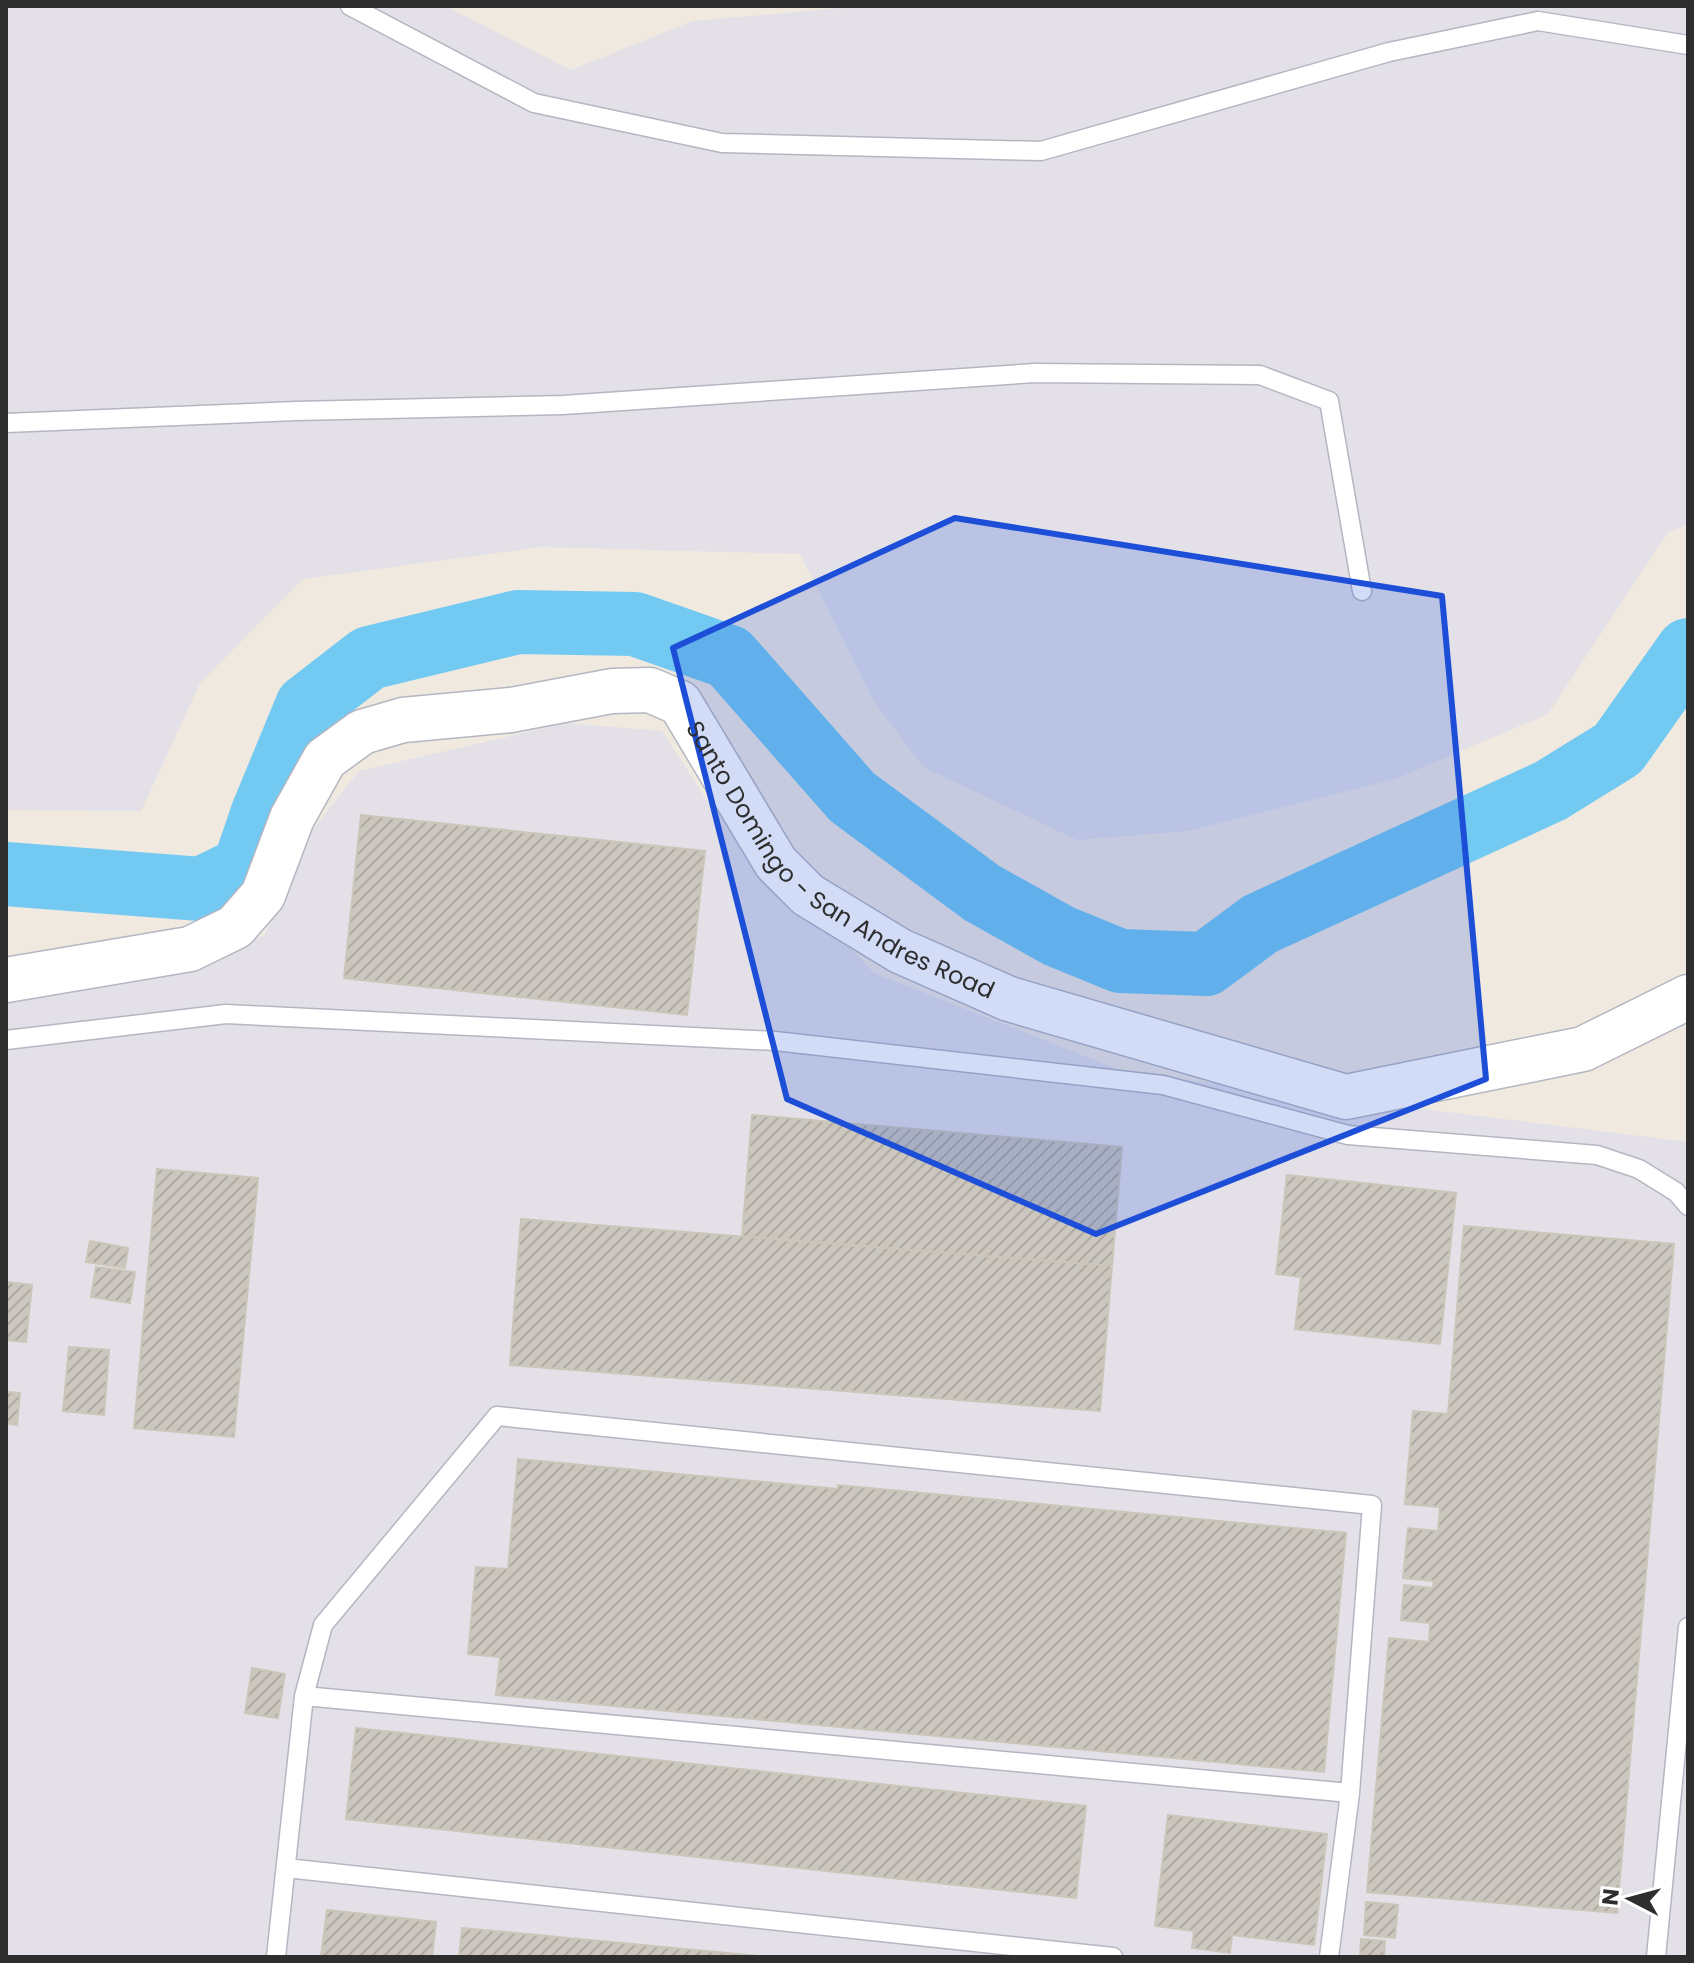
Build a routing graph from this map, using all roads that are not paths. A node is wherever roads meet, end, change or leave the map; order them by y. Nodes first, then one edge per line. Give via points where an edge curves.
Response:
1 (350, 6) edge
2 (1688, 45) edge
3 (6, 423) edge
4 (1362, 591) dead end
5 (6, 980) edge
6 (1688, 997) edge
7 (6, 1040) edge
8 (1688, 1206) edge
9 (1688, 1627) edge
10 (304, 1696) junction
11 (1350, 1793) junction
12 (286, 1868) junction
13 (276, 1957) edge
14 (1113, 1957) edge
15 (1329, 1957) edge
16 (1656, 1957) edge

1 - 2 lane via 534,103 722,143 1041,151 1389,52 1538,21
3 - 4 lane via 563,405 1035,373 1260,375 1329,401
5 - 6 street, Santo Domingo - San Andres Road via 190,949 235,927 263,895 292,818 325,759 362,732 403,720 650,690 680,703 776,863 808,895 900,951 1009,999 1346,1097 1583,1049
7 - 8 lane via 226,1014 775,1041 1163,1085 1348,1135 1597,1155 1639,1169
9 - 16 lane
10 - 11 lane
10 - 11 lane via 323,1625 497,1416 1372,1505
10 - 12 lane
11 - 15 lane
12 - 13 lane
12 - 14 lane

